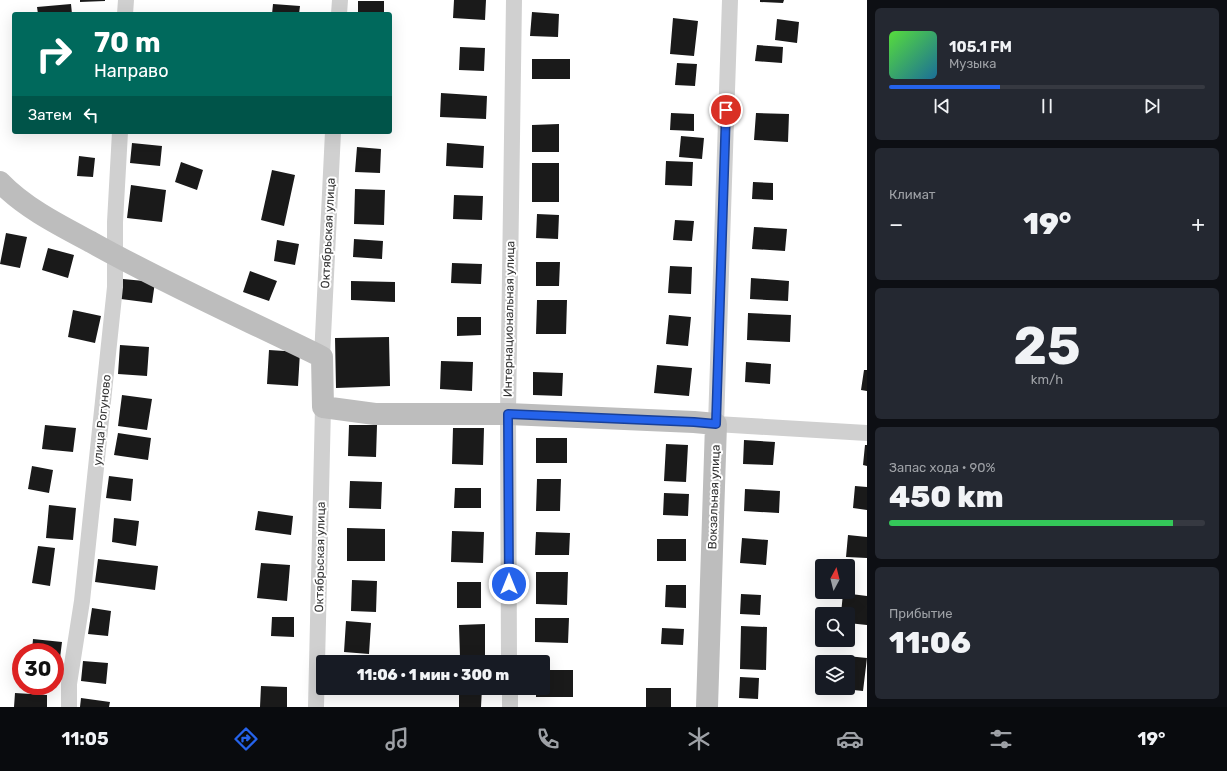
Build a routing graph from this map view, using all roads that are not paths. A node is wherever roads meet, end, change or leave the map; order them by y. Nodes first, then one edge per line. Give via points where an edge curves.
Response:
1 (126, 0) edge
2 (340, 0) edge
3 (514, 0) edge
4 (730, 0) edge
5 (125, 12) edge
6 (339, 12) edge
7 (120, 134) edge
8 (333, 134) edge
9 (0, 182) edge
10 (116, 256) junction
11 (322, 357) junction
12 (323, 407) junction
13 (508, 414) junction
14 (716, 424) junction
15 (867, 433) edge
16 (509, 655) edge
17 (510, 695) edge
18 (69, 707) edge
19 (316, 707) edge
20 (510, 707) edge
21 (707, 707) edge

1 - 5 street
2 - 6 street
3 - 13 street, Интернациональная улица
4 - 14 street, Вокзальная улица
7 - 10 street, улица Рогуново via 115,222
8 - 11 street, Октябрьская улица
9 - 10 street via 12,194 52,221
10 - 11 street
10 - 18 street, улица Рогуново via 93,510 69,684
11 - 12 street
12 - 13 street via 375,414
12 - 19 street, Октябрьская улица
13 - 14 street
13 - 16 street, Интернациональная улица
14 - 15 street
14 - 21 street, Вокзальная улица
17 - 20 street

